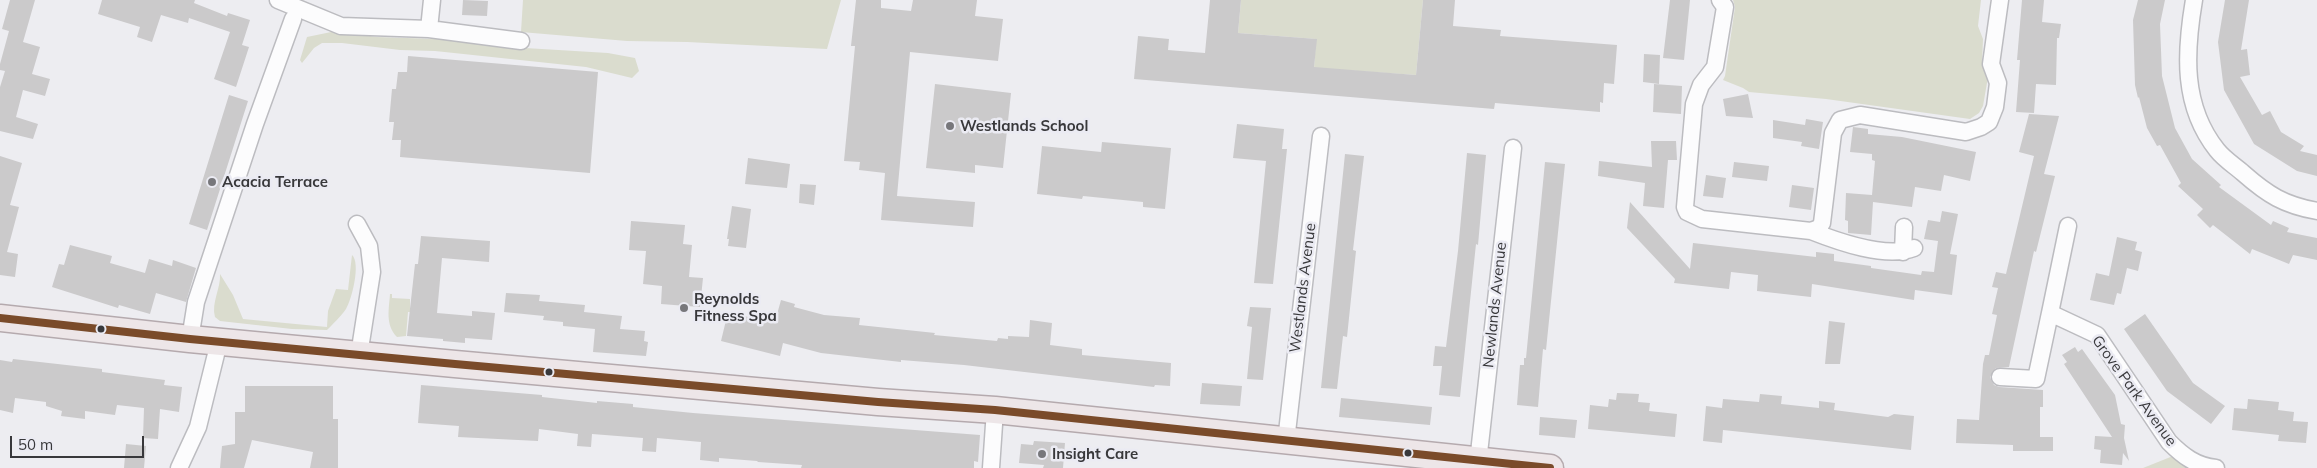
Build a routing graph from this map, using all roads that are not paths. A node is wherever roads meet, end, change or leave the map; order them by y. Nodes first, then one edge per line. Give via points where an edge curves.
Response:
1 (278, 0) edge
2 (432, 0) edge
3 (1720, 0) edge
4 (2000, 0) edge
5 (2194, 0) edge
6 (297, 9) edge
7 (429, 29) junction
8 (521, 41) dead end
9 (1321, 136) dead end
10 (1513, 148) dead end
11 (2317, 211) edge
12 (357, 224) dead end
13 (2068, 226) dead end
14 (1904, 227) dead end
15 (1812, 231) junction
16 (2050, 313) junction
17 (0, 318) edge
18 (190, 339) junction
19 (219, 342) junction
20 (359, 355) junction
21 (2000, 377) dead end
22 (995, 410) junction
23 (1286, 441) junction
24 (1478, 462) junction
25 (179, 468) edge
26 (991, 468) edge
27 (1550, 468) edge
28 (2216, 468) edge

1 - 6 street
2 - 7 street
3 - 15 street via 1725,7 1715,67 1701,86 1694,104 1685,207 1687,212 1702,219
4 - 15 street via 1991,64 1998,82 1996,107 1989,122 1966,132 1860,115 1840,120 1833,133 1822,223
5 - 11 street via 2186,57 2193,102 2203,126 2218,151 2263,191 2283,202
6 - 7 street via 341,26
6 - 18 street via 199,293
7 - 8 street
9 - 23 street, Westlands Avenue
10 - 24 street, Newlands Avenue
12 - 20 street via 369,246 372,272
13 - 16 street
14 - 15 street via 1909,250 1848,245
16 - 21 street via 2036,379
16 - 28 street, Grove Park Avenue via 2097,335 2169,442 2196,464
17 - 18 main road
18 - 19 main road
19 - 20 main road
19 - 25 street via 198,427
20 - 22 main road
22 - 23 main road
22 - 26 street
23 - 24 main road
24 - 27 main road

